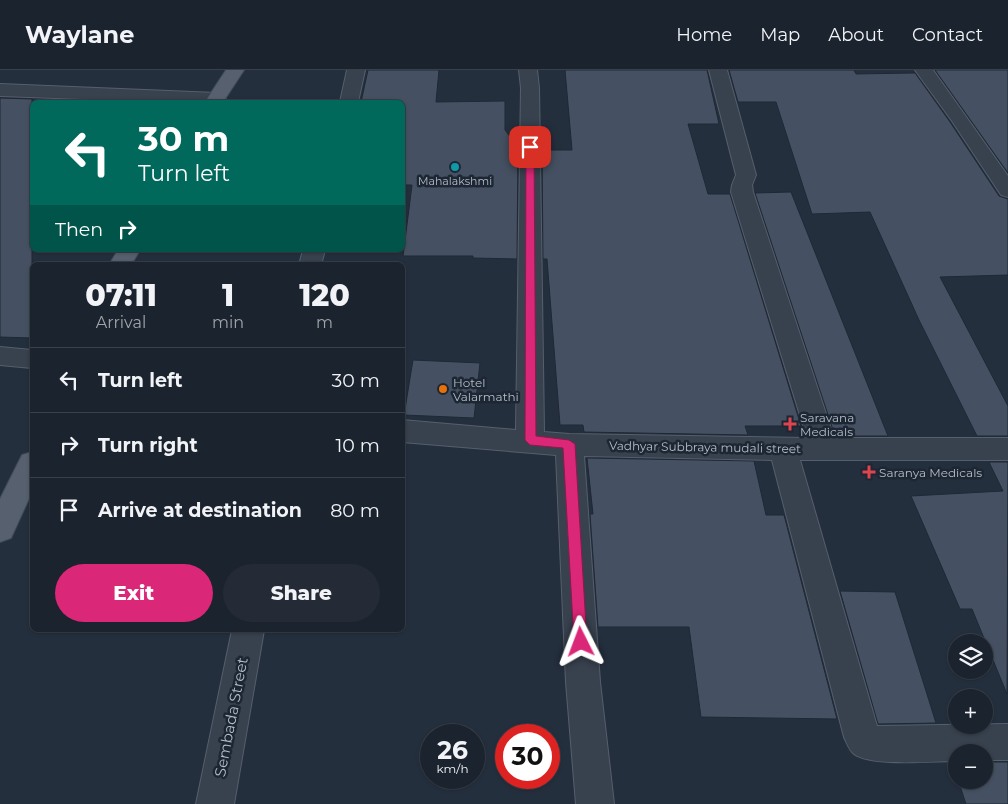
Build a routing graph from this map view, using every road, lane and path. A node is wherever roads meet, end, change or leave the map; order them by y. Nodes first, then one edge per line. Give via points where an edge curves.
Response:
1 (235, 70) edge
2 (356, 70) edge
3 (528, 70) edge
4 (718, 70) edge
5 (924, 70) edge
6 (52, 77) dead end
7 (0, 90) edge
8 (39, 91) junction
9 (198, 100) edge
10 (217, 100) edge
11 (349, 100) edge
12 (1008, 191) edge
13 (0, 356) edge
14 (30, 359) edge
15 (405, 431) edge
16 (530, 440) junction
17 (569, 444) junction
18 (783, 449) junction
19 (824, 449) junction
20 (1008, 449) edge
21 (30, 467) edge
22 (0, 528) edge
23 (248, 632) edge
24 (1008, 742) edge
25 (214, 804) edge
26 (595, 804) edge

1 - 10 main road
2 - 11 street
3 - 16 street
4 - 19 street via 746,175 742,192
5 - 12 street
6 - 8 street
7 - 8 street
8 - 9 street
13 - 14 street
15 - 16 street, Vadhyar Subbraya mudali street
16 - 17 street, Vadhyar Subbraya mudali street
17 - 18 street, Vadhyar Subbraya mudali street
17 - 26 street via 583,682
18 - 19 street, Vadhyar Subbraya mudali street
18 - 24 street via 862,737 875,744
19 - 20 street, Vadhyar Subbraya mudali street
21 - 22 main road
23 - 25 street, Sembada Street

